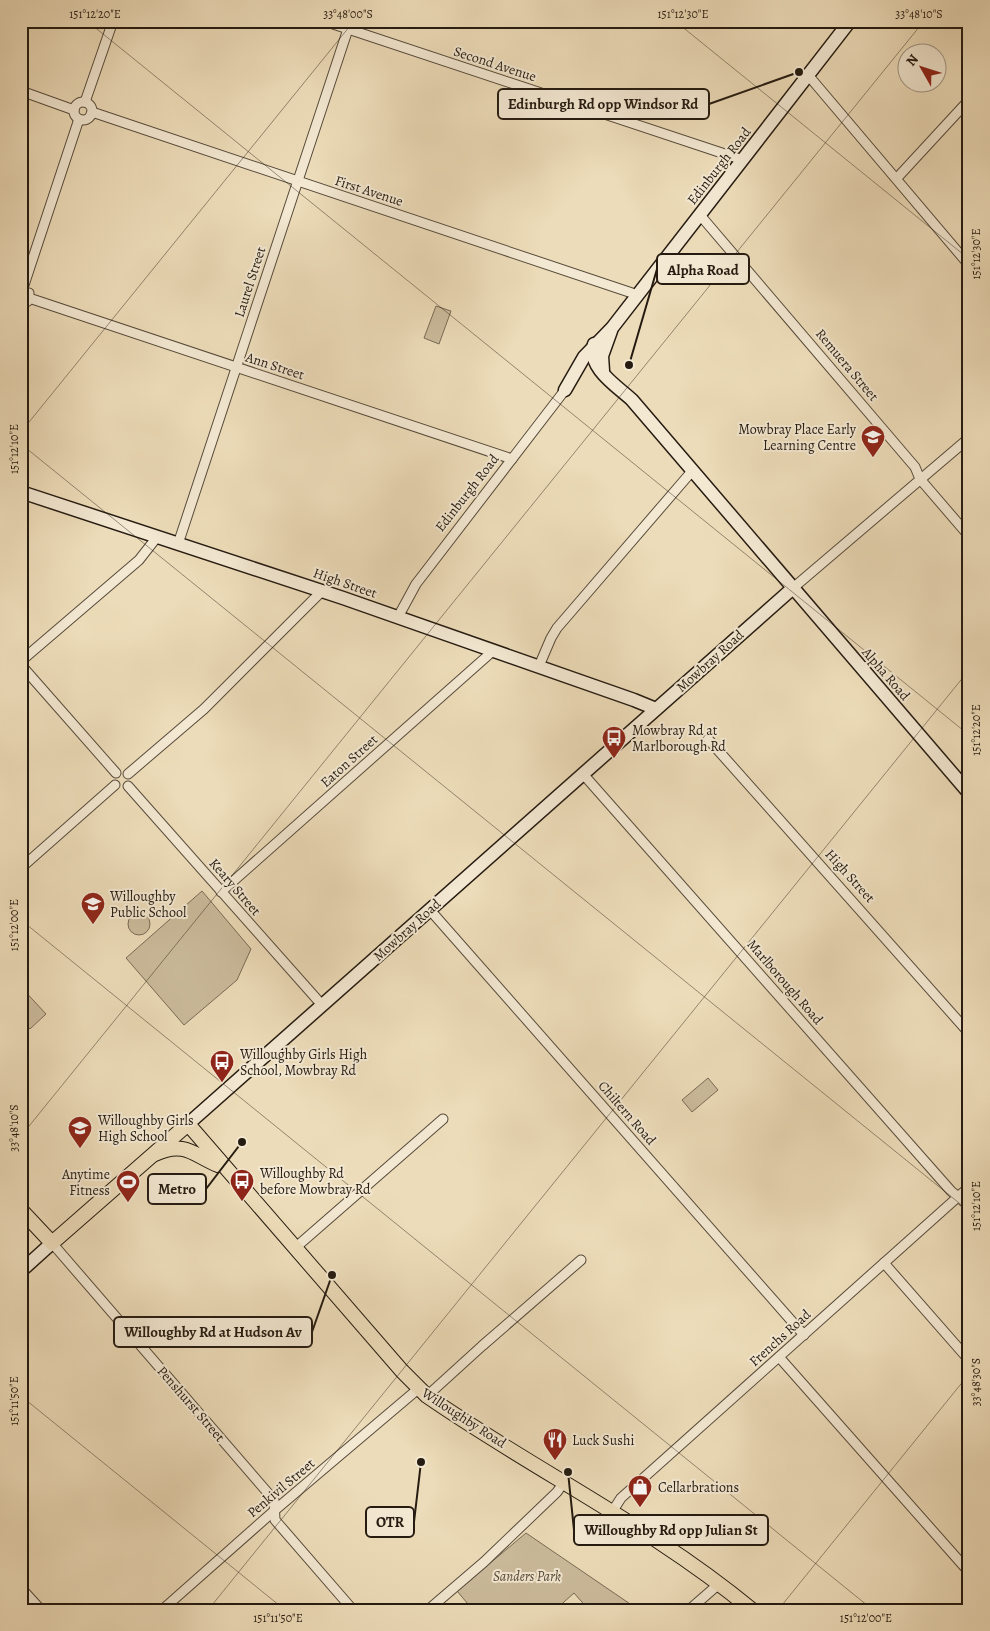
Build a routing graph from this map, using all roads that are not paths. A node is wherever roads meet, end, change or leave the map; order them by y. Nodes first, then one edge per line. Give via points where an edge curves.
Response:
1 (113, 21) edge
2 (324, 21) edge
3 (832, 21) edge
4 (848, 24) edge
5 (348, 29) junction
6 (808, 75) junction
7 (21, 91) edge
8 (969, 100) edge
9 (85, 102) junction
10 (74, 110) junction
11 (91, 114) junction
12 (79, 119) junction
13 (742, 160) junction
14 (896, 178) junction
15 (297, 182) junction
16 (700, 215) junction
17 (969, 265) edge
18 (22, 288) edge
19 (638, 294) junction
20 (29, 298) junction
21 (21, 305) edge
22 (610, 334) junction
23 (593, 351) junction
24 (236, 368) junction
25 (603, 371) junction
26 (578, 376) junction
27 (565, 390) junction
28 (969, 438) edge
29 (512, 460) junction
30 (693, 470) junction
31 (920, 479) junction
32 (21, 492) edge
33 (969, 536) edge
34 (157, 537) junction
35 (178, 544) junction
36 (793, 588) junction
37 (322, 591) junction
38 (398, 617) junction
39 (494, 650) junction
40 (21, 663) edge
41 (540, 666) junction
42 (656, 709) junction
43 (708, 739) dead end
44 (116, 773) junction
45 (128, 774) junction
46 (583, 774) junction
47 (115, 785) junction
48 (128, 786) junction
49 (969, 793) edge
50 (21, 868) edge
51 (221, 892) junction
52 (430, 910) junction
53 (322, 1006) junction
54 (969, 1033) edge
55 (443, 1119) dead end
56 (188, 1124) junction
57 (151, 1156) junction
58 (226, 1168) junction
59 (969, 1187) edge
60 (958, 1196) junction
61 (969, 1206) edge
62 (21, 1210) edge
63 (52, 1243) junction
64 (295, 1248) junction
65 (581, 1260) dead end
66 (884, 1263) junction
67 (21, 1270) edge
68 (804, 1335) junction
69 (779, 1357) junction
70 (969, 1360) edge
71 (423, 1392) junction
72 (564, 1482) junction
73 (275, 1510) junction
74 (612, 1512) junction
75 (969, 1572) edge
76 (720, 1583) junction
77 (21, 1588) edge
78 (41, 1610) edge
79 (162, 1610) edge
80 (353, 1610) edge
81 (428, 1610) edge
82 (689, 1610) edge
83 (752, 1610) edge

1 - 9 street
2 - 5 street, Second Avenue
3 - 4 street
4 - 6 main road, Edinburgh Road
5 - 13 street, Second Avenue
5 - 15 street, Laurel Street
6 - 13 main road, Edinburgh Road
6 - 14 street
7 - 10 street
8 - 14 street
9 - 10 street via 76,104
9 - 11 street via 90,106
10 - 12 street
11 - 12 street via 85,120
11 - 15 street, First Avenue
12 - 18 street
13 - 16 main road, Edinburgh Road
14 - 17 street
15 - 19 street, First Avenue
15 - 24 street, Laurel Street
16 - 19 main road, Edinburgh Road
16 - 31 street, Remuera Street via 915,467
18 - 20 street via 29,293
19 - 22 main road, Edinburgh Road
20 - 21 street
20 - 24 street, Ann Street
22 - 23 main road, Edinburgh Road
22 - 25 main road via 602,356
23 - 25 main road, Alpha Road via 594,364
23 - 26 main road
23 - 27 main road via 584,357
24 - 29 street, Ann Street
24 - 35 street, Laurel Street
25 - 26 main road via 590,369
25 - 30 main road, Alpha Road
26 - 27 main road
27 - 29 street, Edinburgh Road
28 - 31 street
29 - 38 street, Edinburgh Road via 416,584
30 - 36 main road, Alpha Road
30 - 41 street via 557,628
31 - 33 street, Remuera Street
31 - 36 street
32 - 34 main road, High Street
34 - 35 main road, High Street
34 - 40 street via 139,560
35 - 37 main road, High Street
36 - 42 main road, Mowbray Road
36 - 49 main road, Alpha Road
37 - 38 main road, High Street
37 - 45 street via 204,708
38 - 39 main road, High Street
39 - 41 main road, High Street
39 - 51 street, Eaton Street
40 - 44 street
41 - 42 main road, High Street
42 - 46 main road, Mowbray Road
43 - 54 street, High Street
44 - 45 street
44 - 47 street
45 - 48 street
46 - 52 main road, Mowbray Road
46 - 60 street, Marlborough Road
47 - 48 street via 121,788
47 - 50 street
48 - 51 street, Keary Street
51 - 53 street, Keary Street
52 - 53 main road, Mowbray Road
52 - 68 street, Chiltern Road
53 - 56 main road, Mowbray Road
55 - 64 street
56 - 57 main road, Mowbray Road
56 - 58 main road, Willoughby Road
57 - 58 main road via 168,1150 186,1149
57 - 63 main road, Mowbray Road
58 - 64 main road, Willoughby Road
59 - 60 street, Frenchs Road
60 - 61 street, Marlborough Road
60 - 66 street, Frenchs Road
62 - 63 main road, Penshurst Street
63 - 67 main road, Mowbray Road
63 - 73 street, Penshurst Street via 271,1496
64 - 71 main road, Willoughby Road
65 - 71 street, Penkivil Street
66 - 68 street, Frenchs Road
66 - 70 street
68 - 69 street, Frenchs Road
69 - 74 street, Frenchs Road via 621,1498
69 - 75 street
71 - 72 main road, Willoughby Road
71 - 73 street, Penkivil Street
72 - 74 main road, Willoughby Road
72 - 81 street via 484,1562
73 - 79 street, Penkivil Street
73 - 80 street, Penshurst Street via 276,1520
74 - 76 main road, Willoughby Road
76 - 82 street
76 - 83 main road, Willoughby Road
77 - 78 street

